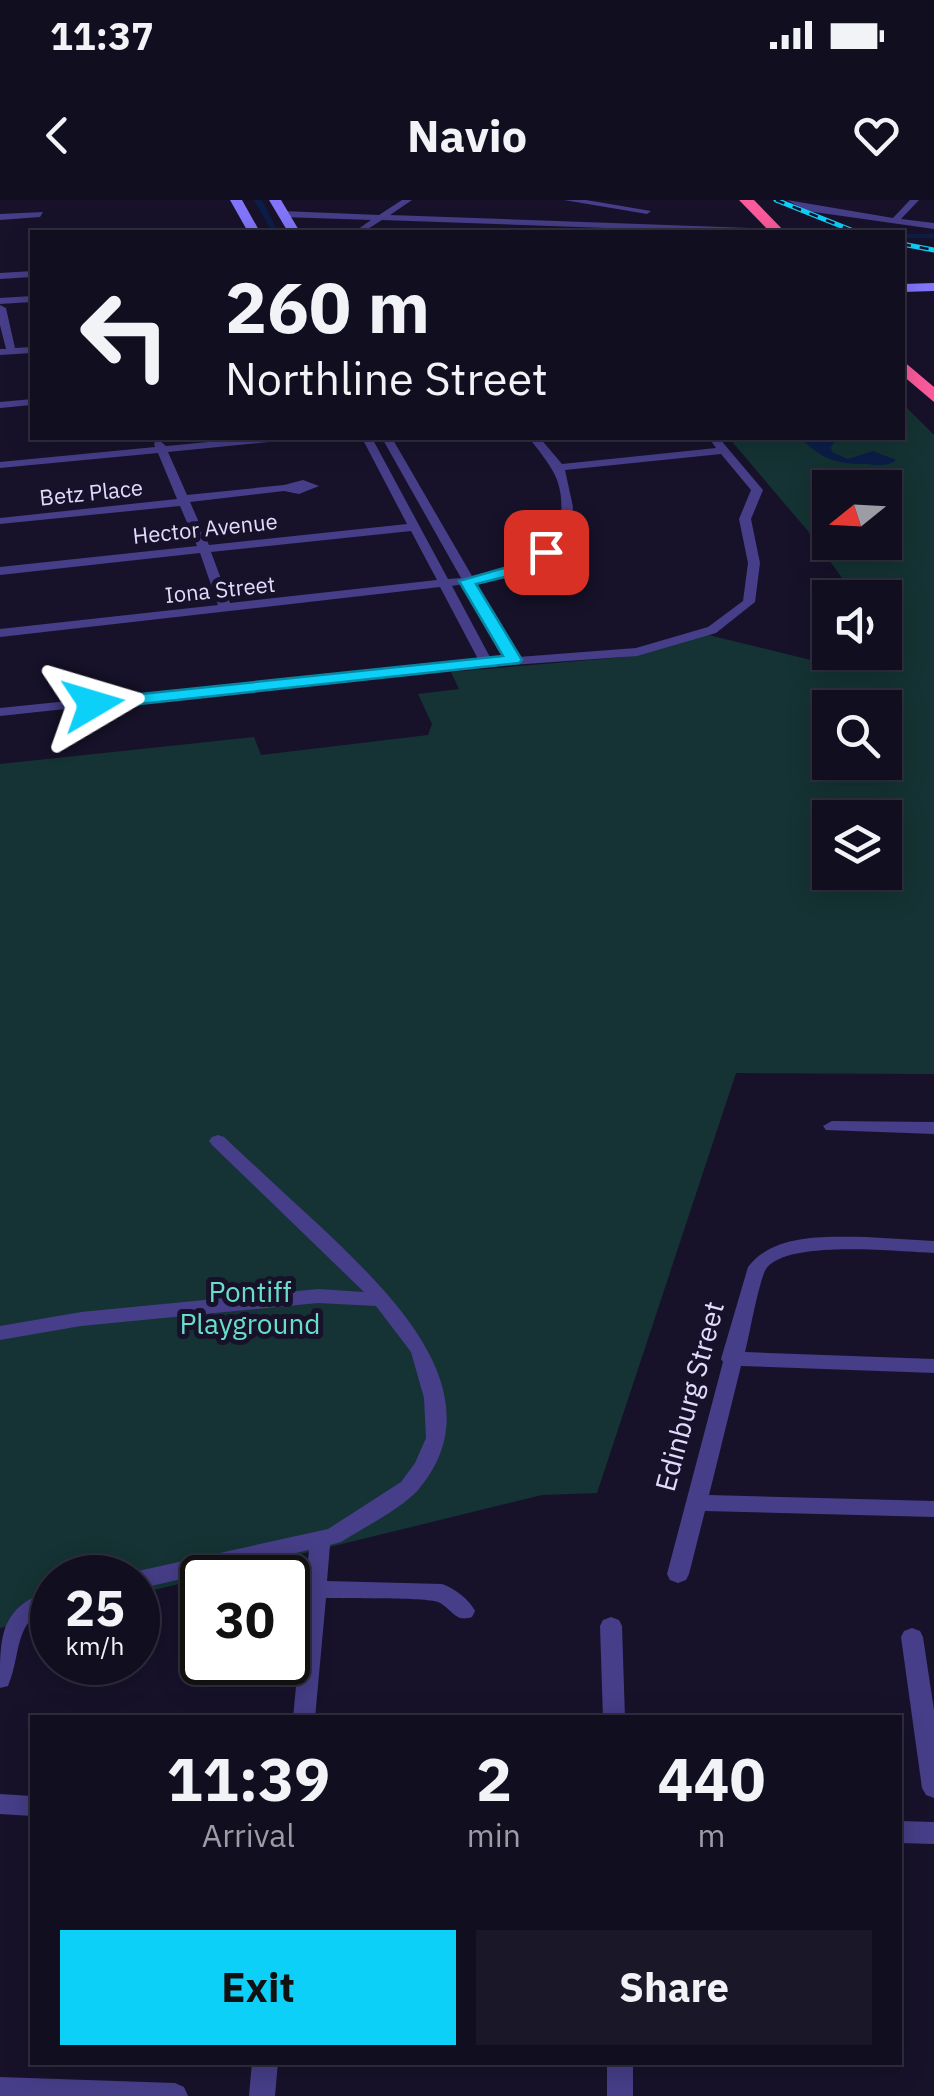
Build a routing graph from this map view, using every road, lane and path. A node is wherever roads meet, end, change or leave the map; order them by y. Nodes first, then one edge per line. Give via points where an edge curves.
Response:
1 (236, 200) edge
2 (275, 200) edge
3 (408, 200) edge
4 (568, 200) edge
5 (661, 200) edge
6 (728, 200) edge
7 (746, 200) edge
8 (915, 200) edge
9 (792, 201) edge
10 (646, 211) junction
11 (40, 214) dead end
12 (283, 214) junction
13 (0, 217) edge
14 (380, 218) junction
15 (895, 220) junction
16 (558, 224) junction
17 (630, 226) junction
18 (934, 226) edge
19 (253, 230) edge
20 (293, 230) edge
21 (361, 230) edge
22 (483, 230) edge
23 (715, 230) edge
24 (755, 230) edge
25 (776, 230) edge
26 (30, 274) edge
27 (0, 276) edge
28 (934, 286) edge
29 (905, 288) edge
30 (30, 298) edge
31 (0, 305) edge
32 (6, 352) edge
33 (905, 368) edge
34 (905, 391) edge
35 (934, 397) edge
36 (30, 402) edge
37 (0, 405) edge
38 (934, 418) edge
39 (232, 440) edge
40 (368, 440) edge
41 (388, 440) edge
42 (536, 440) edge
43 (716, 440) edge
44 (159, 443) edge
45 (726, 450) junction
46 (0, 465) edge
47 (560, 467) junction
48 (284, 488) dead end
49 (185, 500) junction
50 (0, 521) edge
51 (414, 527) junction
52 (204, 548) junction
53 (0, 571) edge
54 (467, 581) junction
55 (445, 585) junction
56 (226, 608) junction
57 (0, 633) edge
58 (513, 660) junction
59 (486, 662) junction
60 (0, 712) edge
61 (832, 1126) dead end
62 (934, 1128) edge
63 (218, 1141) dead end
64 (934, 1247) edge
65 (377, 1299) junction
66 (0, 1333) edge
67 (731, 1359) junction
68 (934, 1366) edge
69 (695, 1502) junction
70 (934, 1510) edge
71 (320, 1542) junction
72 (678, 1574) dead end
73 (160, 1575) edge
74 (318, 1589) junction
75 (30, 1605) edge
76 (464, 1611) dead end
77 (612, 1626) dead end
78 (912, 1637) dead end
79 (0, 1679) edge
80 (304, 1715) edge
81 (614, 1715) edge
82 (934, 1788) edge
83 (0, 1804) edge
84 (30, 1806) edge
85 (902, 1832) edge
86 (934, 1833) edge
87 (266, 2065) edge
88 (620, 2065) edge
89 (0, 2090) edge
90 (175, 2096) edge
91 (262, 2096) edge
92 (620, 2096) edge

1 - 19 street
2 - 12 street
3 - 14 street
4 - 10 street
5 - 10 street
6 - 24 highway
7 - 25 highway
8 - 15 street
9 - 15 street
10 - 17 street
11 - 13 street
12 - 14 street
12 - 20 street
14 - 16 street
14 - 21 street
15 - 18 street
16 - 17 street
16 - 22 street
17 - 23 street
26 - 27 street
28 - 29 street
30 - 31 street
31 - 32 street
33 - 35 highway
34 - 38 highway
36 - 37 street
39 - 44 street
40 - 51 street
41 - 54 street
42 - 47 street
43 - 45 street
44 - 46 street
44 - 49 street
45 - 47 street
45 - 58 street via 756,490 745,518 754,563 750,602 712,630 637,652
47 - 54 street, Iona Street via 571,504 565,536 524,567
48 - 49 street, Betz Place
49 - 50 street, Betz Place
49 - 52 street
51 - 52 street, Hector Avenue
51 - 55 street
52 - 53 street, Hector Avenue
52 - 56 street
54 - 55 street, Iona Street
54 - 58 street
55 - 56 street, Iona Street
55 - 59 street
56 - 57 street, Iona Street
58 - 59 street
59 - 60 street
61 - 62 street
63 - 65 street via 358,1272
64 - 67 street, Edinburg Street via 808,1245 765,1256
65 - 66 street via 318,1296
65 - 71 street via 420,1351 434,1398 436,1438 408,1488
67 - 68 street
67 - 69 street, Edinburg Street
69 - 70 street
69 - 72 street, Edinburg Street
71 - 73 street
71 - 74 street
74 - 76 street via 442,1593
74 - 80 street
75 - 79 street via 12,1624
77 - 81 street
78 - 82 street
83 - 84 street
85 - 86 street
87 - 91 street
88 - 92 street
89 - 90 street

